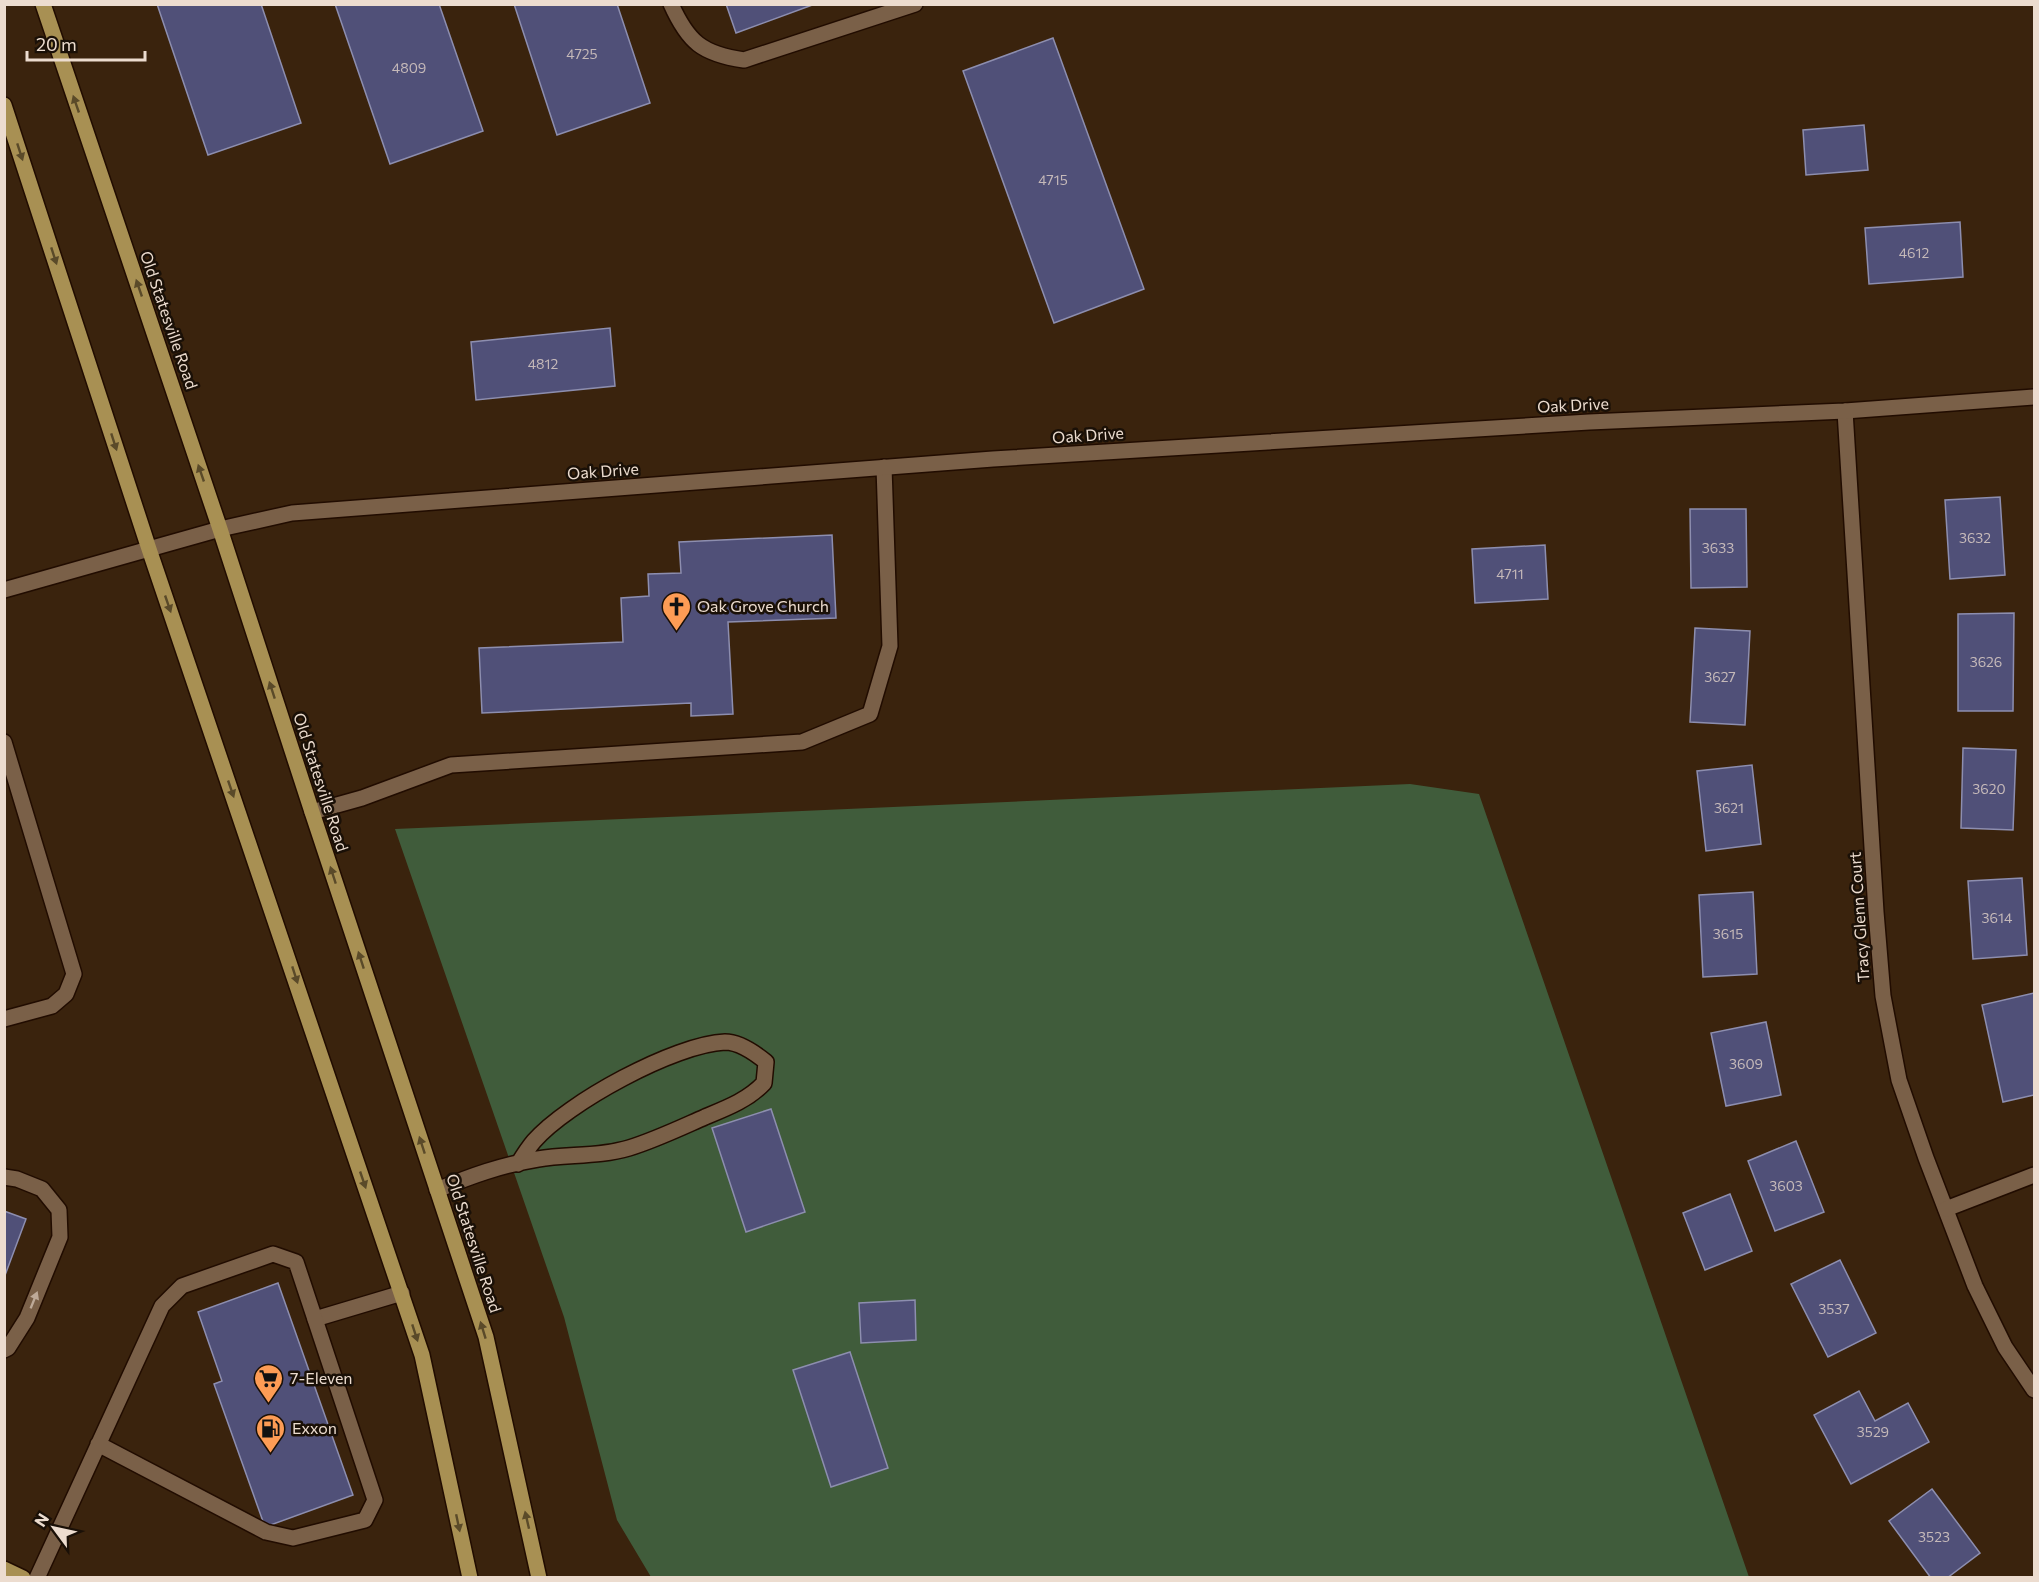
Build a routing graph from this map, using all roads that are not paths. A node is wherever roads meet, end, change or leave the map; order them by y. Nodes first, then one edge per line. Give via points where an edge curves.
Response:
1 (43, 4) edge
2 (671, 4) edge
3 (915, 4) edge
4 (4, 105) edge
5 (2034, 396) edge
6 (1845, 411) junction
7 (884, 467) junction
8 (220, 529) junction
9 (149, 549) junction
10 (4, 590) edge
11 (4, 742) edge
12 (312, 812) junction
13 (4, 1019) edge
14 (518, 1164) junction
15 (2034, 1175) edge
16 (4, 1177) edge
17 (437, 1190) junction
18 (1946, 1209) junction
19 (402, 1293) junction
20 (315, 1319) junction
21 (4, 1350) edge
22 (2034, 1390) edge
23 (98, 1444) junction
24 (4, 1569) edge
25 (468, 1574) edge
26 (23, 1578) edge
27 (37, 1578) edge
28 (539, 1578) edge

8 -> 1 main road, Old Statesville Road
2 - 3 street via 685,34 723,57 744,60
4 -> 9 main road
5 - 6 street, Oak Drive
6 - 7 street, Oak Drive via 1537,425
6 - 18 street, Tracy Glenn Court via 1883,996 1899,1080
7 - 8 street, Oak Drive via 292,513
7 - 12 street via 890,646 870,714 802,742 451,765
8 - 9 street, Oak Drive
12 -> 8 main road, Old Statesville Road
9 - 10 street, Oak Drive
9 -> 19 main road
11 - 13 street via 74,974 66,994 52,1006
17 -> 12 main road, Old Statesville Road
14 - 14 street via 628,1148 678,1129 753,1095 764,1083 766,1062 750,1049 726,1042 676,1053 570,1110 535,1140
14 - 17 street via 478,1173
15 - 18 street
21 -> 16 street via 27,1318 60,1237 59,1210 42,1189
28 -> 17 main road, Old Statesville Road via 486,1337
18 - 22 street, Tracy Glenn Court via 1975,1286 2000,1337
19 - 20 street
19 -> 25 main road via 422,1355
20 - 23 street via 296,1262 273,1254 182,1286 162,1306
20 - 23 street via 375,1500 365,1520 293,1538 266,1532
23 - 27 street
24 - 26 main road

